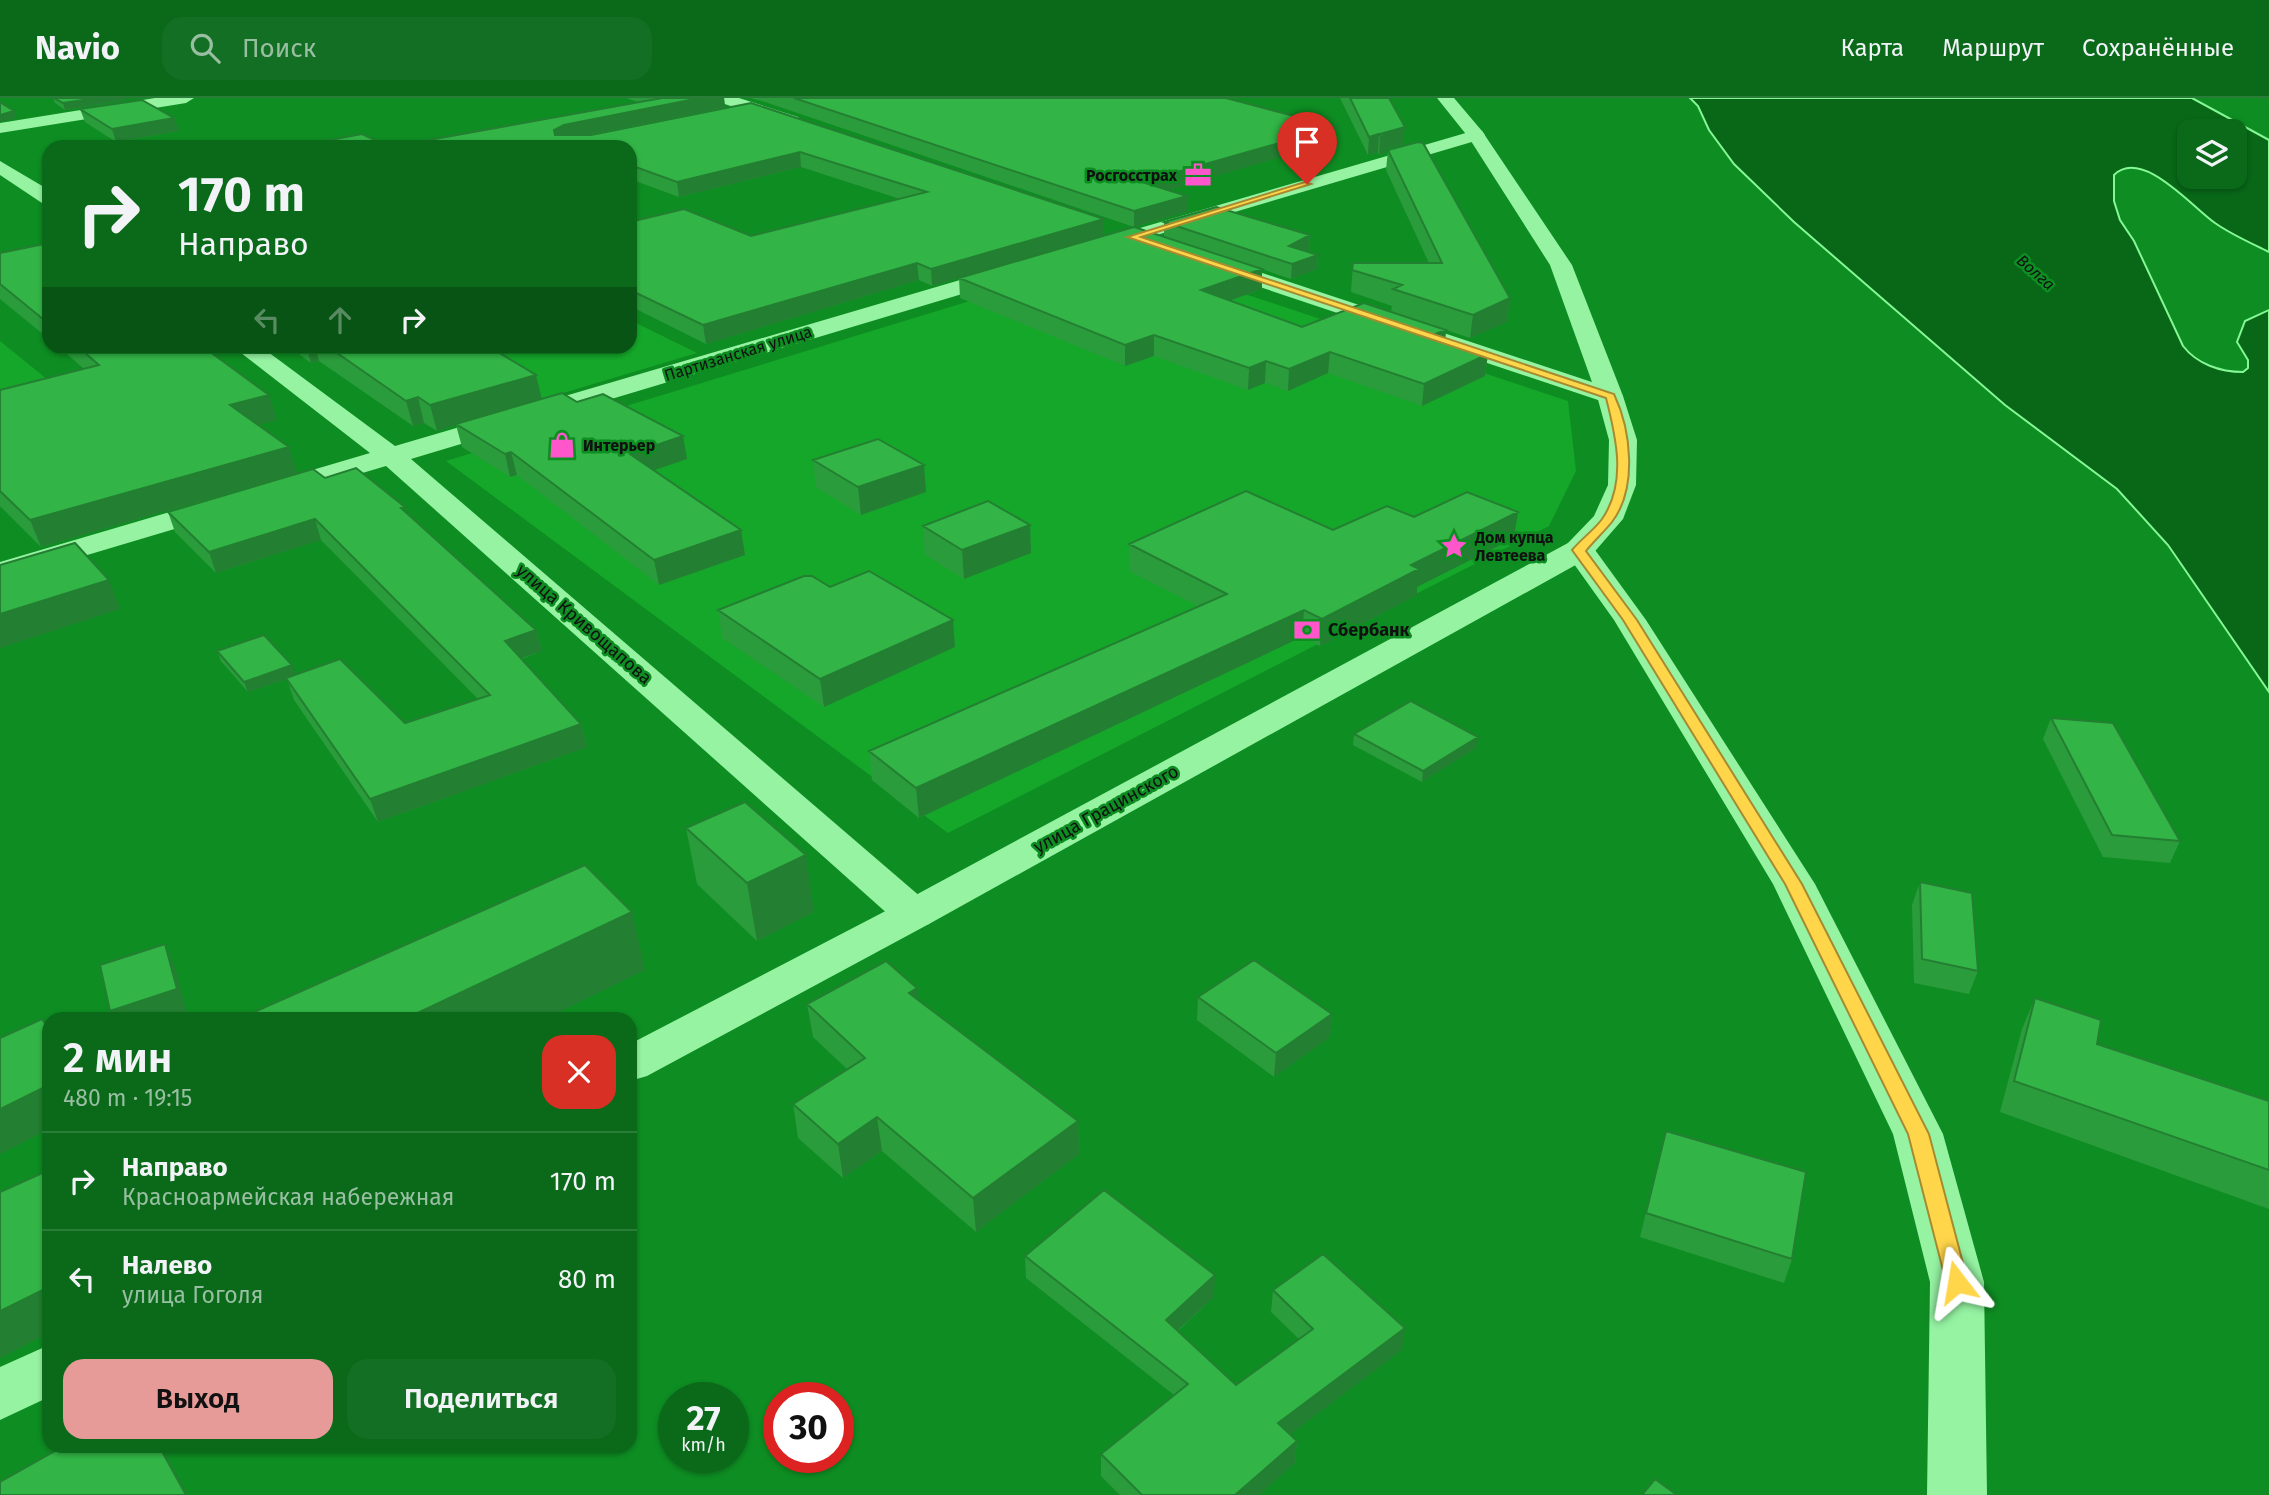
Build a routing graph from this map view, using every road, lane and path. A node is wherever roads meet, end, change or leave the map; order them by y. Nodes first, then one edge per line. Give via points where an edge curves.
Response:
1 (186, 98) edge
2 (1445, 98) edge
3 (792, 101) dead end
4 (718, 107) edge
5 (754, 108) junction
6 (806, 126) edge
7 (0, 128) edge
8 (1476, 135) junction
9 (0, 167) edge
10 (42, 194) edge
11 (1093, 223) edge
12 (1132, 237) junction
13 (1170, 249) edge
14 (1079, 252) edge
15 (1196, 258) edge
16 (1039, 264) edge
17 (255, 354) edge
18 (1610, 396) junction
19 (391, 456) junction
20 (1579, 550) junction
21 (0, 572) edge
22 (914, 914) junction
23 (637, 1060) edge
24 (42, 1373) edge
25 (0, 1395) edge
26 (1957, 1495) edge

1 - 7 street
2 - 8 street, улица Грацинского
3 - 5 street
4 - 5 street
5 - 6 street
8 - 12 street
8 - 18 street, улица Грацинского via 1561,265
9 - 10 street
11 - 12 street
12 - 13 street
12 - 14 street
15 - 18 street
16 - 19 street, Партизанская улица
17 - 19 street, улица Кривощапова
18 - 20 street, улица Грацинского via 1623,440 1622,485 1608,519
19 - 21 street, Партизанская улица
19 - 22 street, улица Кривощапова
20 - 22 street, улица Грацинского
20 - 26 street via 1630,620 1794,884 1918,1134 1957,1282
22 - 23 street, улица Грацинского
24 - 25 street

